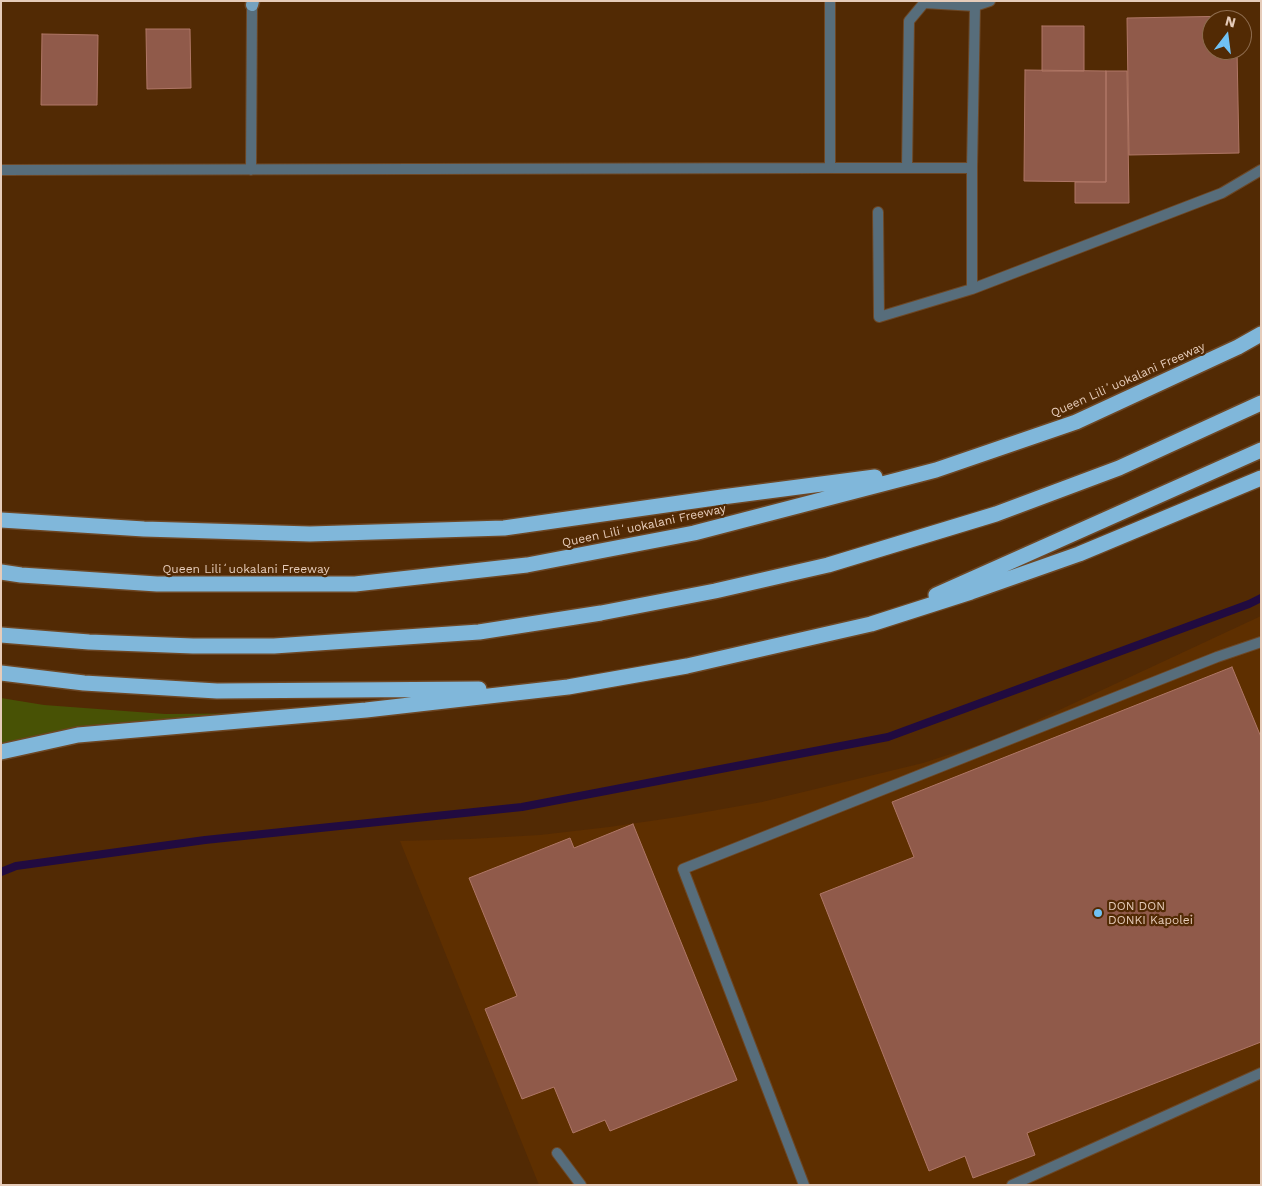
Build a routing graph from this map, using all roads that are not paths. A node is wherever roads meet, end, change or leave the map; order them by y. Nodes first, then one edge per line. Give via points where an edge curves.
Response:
1 (830, 1) edge
2 (990, 1) edge
3 (252, 2) edge
4 (975, 6) junction
5 (830, 168) junction
6 (907, 168) junction
7 (972, 168) junction
8 (1, 170) edge
9 (251, 170) junction
10 (1261, 170) edge
11 (878, 212) dead end
12 (972, 289) junction
13 (1261, 334) edge
14 (1261, 403) edge
15 (1261, 450) edge
16 (936, 470) junction
17 (1261, 478) edge
18 (1, 520) edge
19 (1, 572) edge
20 (871, 624) junction
21 (1, 636) edge
22 (1261, 642) edge
23 (1, 672) edge
24 (568, 687) junction
25 (1, 752) edge
26 (1261, 1073) edge
27 (557, 1153) dead end
28 (581, 1185) edge
29 (804, 1185) edge
30 (1012, 1185) edge

1 - 5 street
2 - 4 street
3 - 9 street
4 - 6 street via 924,3 909,21
4 - 7 street
5 - 6 street
5 - 9 street
6 - 7 street
7 - 12 street
8 - 9 street
10 - 12 street via 1222,193
11 - 12 street via 879,317
13 - 16 highway, Queen Liliʻuokalani Freeway via 1076,422
14 - 21 highway via 1119,468 996,514 828,565 601,613 479,632 274,646 193,646
15 - 20 highway
16 - 18 highway via 504,528 310,534 144,529
16 - 19 highway, Queen Liliʻuokalani Freeway via 694,533 527,565 403,579 355,584 157,584
17 - 20 highway via 1079,554
20 - 24 highway via 687,666
22 - 29 street via 682,870
23 - 24 highway via 84,683 217,691
24 - 25 highway via 356,711 78,735
26 - 30 street
27 - 28 street

